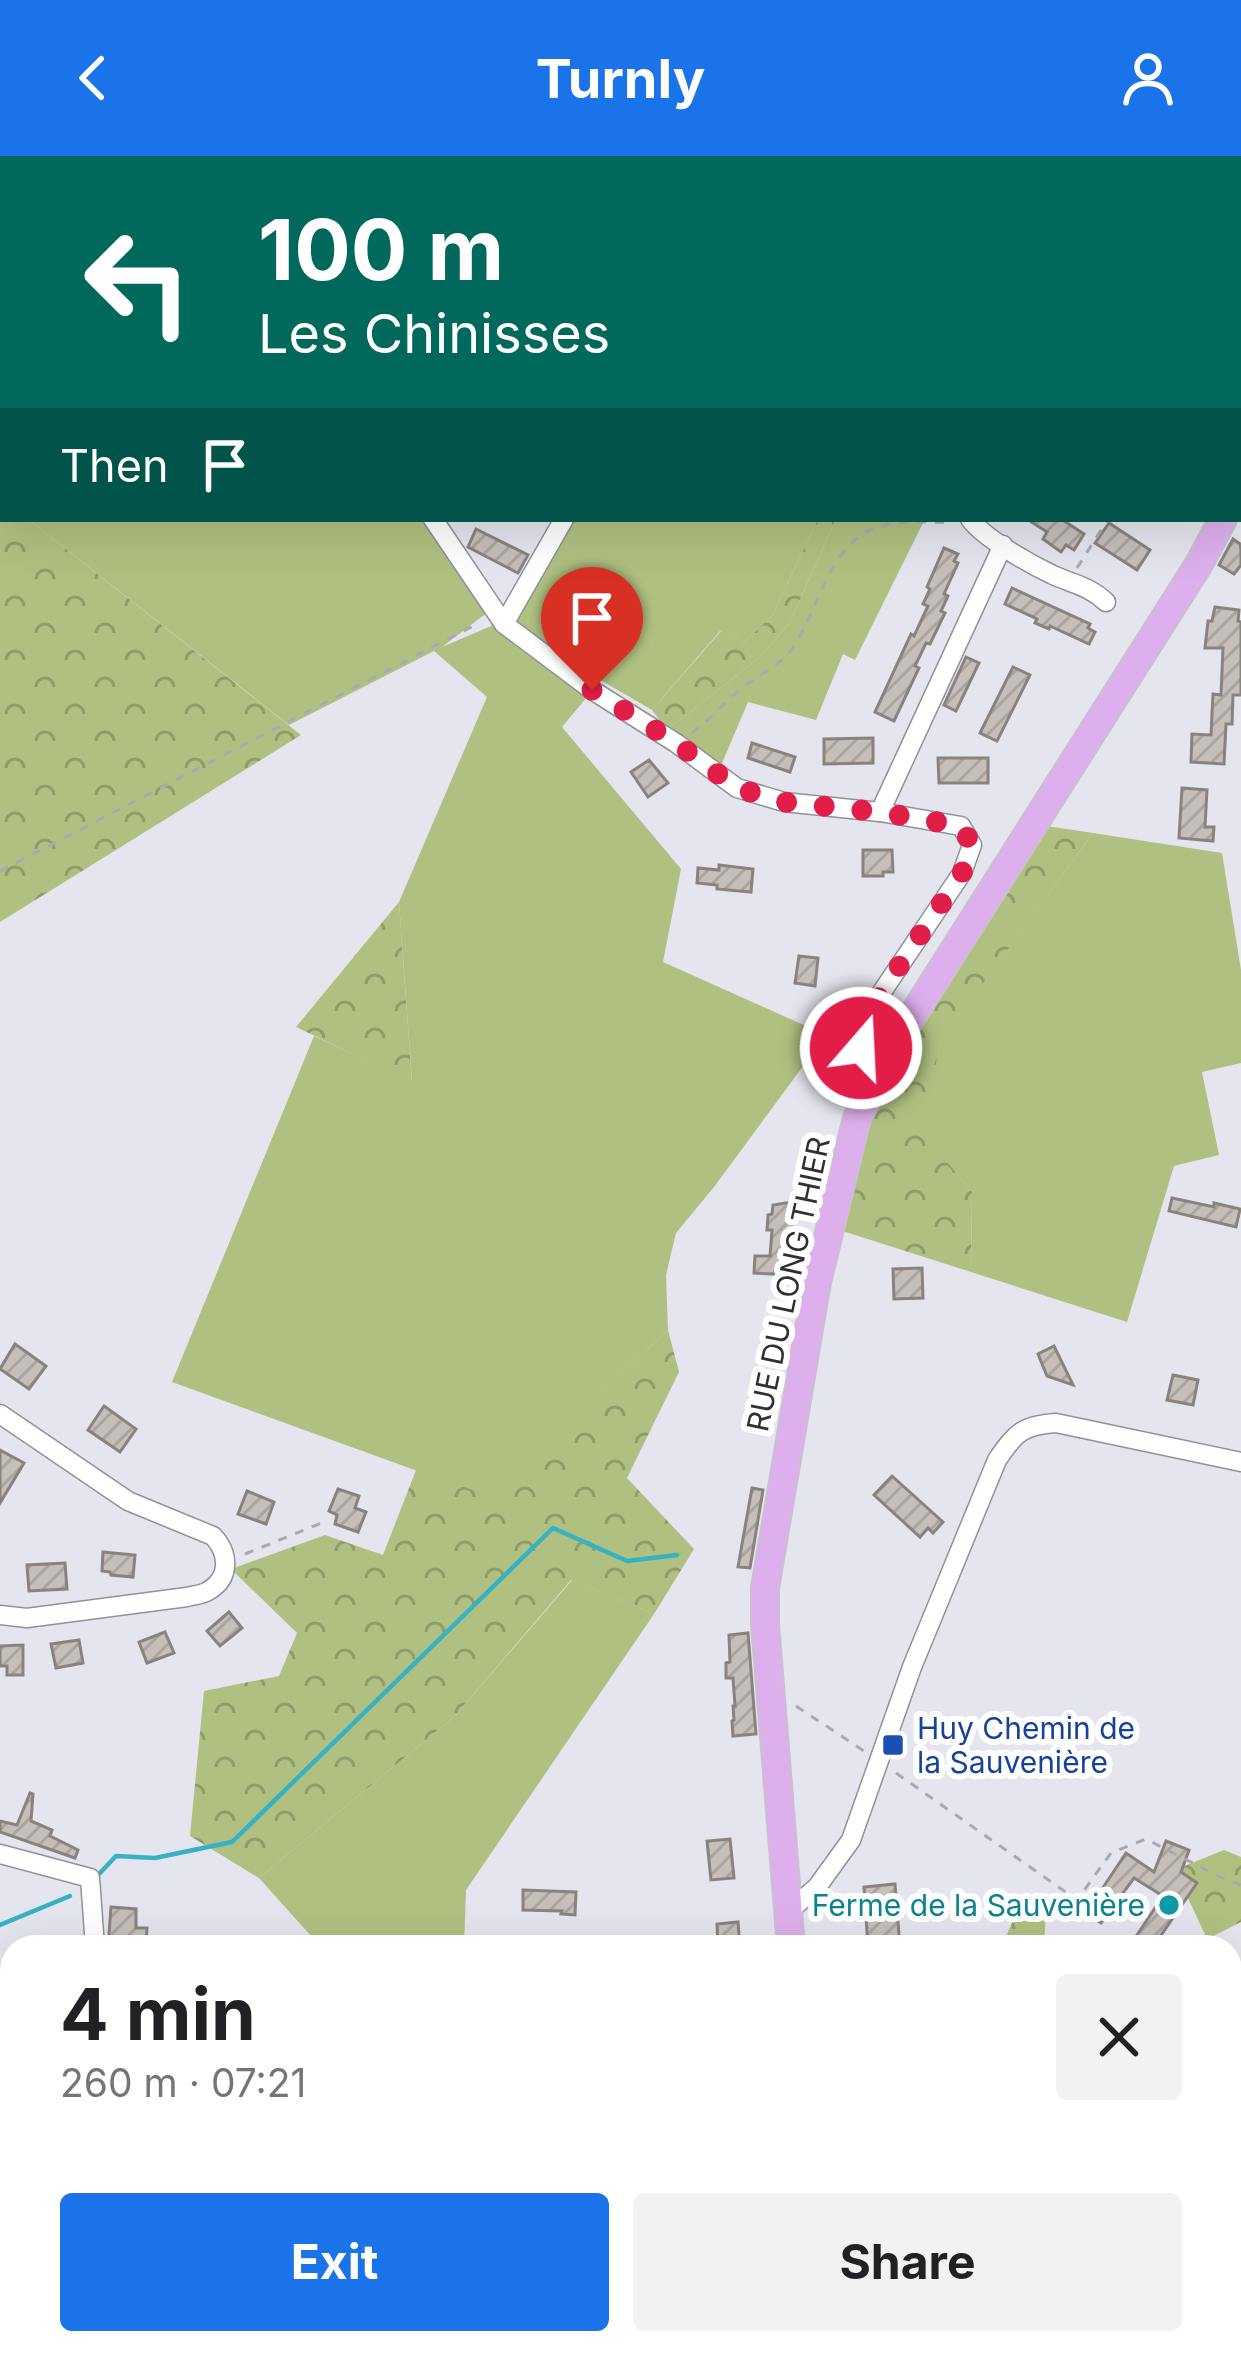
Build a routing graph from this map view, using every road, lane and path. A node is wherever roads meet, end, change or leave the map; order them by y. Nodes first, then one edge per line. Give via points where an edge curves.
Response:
1 (435, 522) edge
2 (562, 522) edge
3 (915, 522) edge
4 (967, 522) edge
5 (1106, 522) edge
6 (1221, 522) edge
7 (1004, 545) junction
8 (1069, 580) junction
9 (1106, 602) dead end
10 (500, 619) junction
11 (676, 743) junction
12 (880, 812) junction
13 (0, 871) edge
14 (884, 1061) junction
15 (0, 1414) edge
16 (1241, 1462) edge
17 (324, 1522) dead end
18 (227, 1562) junction
19 (0, 1615) edge
20 (770, 1689) junction
21 (878, 1760) junction
22 (0, 1854) edge
23 (1241, 1885) edge
24 (789, 1911) junction
25 (94, 1935) edge
26 (790, 1935) edge

1 - 10 street
2 - 10 street
3 - 11 path via 891,523 850,544 791,650
4 - 7 street
5 - 8 path
6 - 14 main road, RUE DU LONG THIER
7 - 8 street
7 - 12 street
8 - 9 street
10 - 11 street
10 - 13 path
11 - 12 street via 737,788 784,802
12 - 14 street via 961,826 972,845 962,873 857,1029 861,1048
14 - 20 main road, RUE DU LONG THIER via 857,1118 817,1282 765,1588
15 - 18 street via 128,1501 214,1536
16 - 21 street via 1056,1423 1030,1424 1010,1440
17 - 18 path
18 - 19 street via 209,1591 188,1597
20 - 21 path
20 - 24 main road, RUE DU LONG THIER
21 - 23 path via 1077,1900 1111,1853 1146,1839
21 - 24 street via 850,1840 818,1887
22 - 25 street via 90,1878
24 - 26 main road, RUE DU LONG THIER

